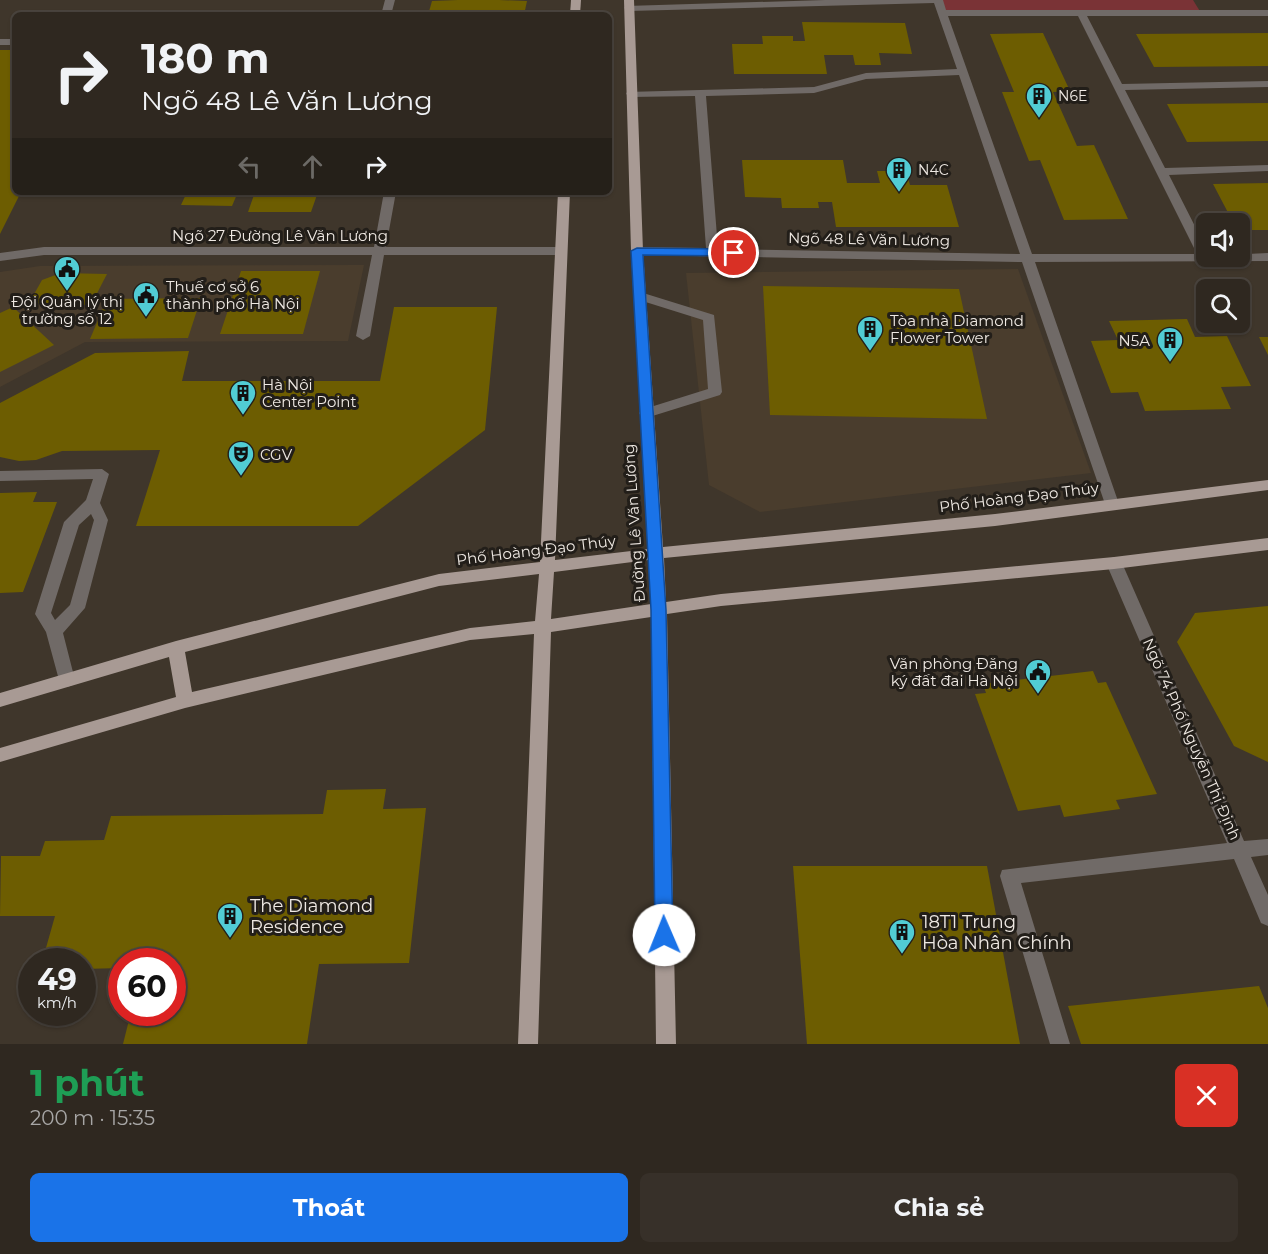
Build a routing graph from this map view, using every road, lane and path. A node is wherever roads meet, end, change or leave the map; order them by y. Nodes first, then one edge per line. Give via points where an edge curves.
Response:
1 (938, 0) edge
2 (1193, 0) edge
3 (689, 3) edge
4 (629, 4) edge
5 (942, 13) junction
6 (1080, 13) junction
7 (1201, 13) junction
8 (1268, 13) edge
9 (963, 72) junction
10 (1268, 84) edge
11 (1118, 87) junction
12 (700, 92) junction
13 (631, 94) junction
14 (1268, 168) edge
15 (1162, 172) junction
16 (389, 195) edge
17 (564, 195) edge
18 (1196, 240) edge
19 (561, 251) junction
20 (637, 251) junction
21 (378, 252) junction
22 (712, 252) junction
23 (0, 256) edge
24 (1250, 257) edge
25 (1268, 257) edge
26 (1027, 258) junction
27 (1196, 258) edge
28 (640, 296) junction
29 (363, 336) dead end
30 (646, 413) junction
31 (0, 476) edge
32 (1268, 485) edge
33 (93, 502) junction
34 (1112, 504) junction
35 (1268, 544) edge
36 (655, 554) junction
37 (1114, 563) junction
38 (547, 566) junction
39 (659, 610) junction
40 (542, 627) junction
41 (54, 632) junction
42 (176, 648) junction
43 (67, 680) junction
44 (0, 700) edge
45 (185, 701) junction
46 (0, 755) edge
47 (1268, 847) edge
48 (1241, 851) junction
49 (1268, 917) edge
50 (528, 1044) edge
51 (666, 1044) edge
52 (1060, 1044) edge

1 - 3 street
1 - 5 street
2 - 7 street
3 - 4 street
4 - 13 main road, Đường Lê Văn Lương
5 - 6 street
5 - 9 street
6 - 7 street
6 - 11 street
7 - 8 street
9 - 12 street via 866,76 814,90
9 - 26 street
10 - 11 street
11 - 15 street
12 - 13 street
12 - 22 street
13 - 20 main road, Đường Lê Văn Lương
14 - 15 street
15 - 18 street
16 - 21 street
17 - 19 main road
19 - 21 street, Ngõ 27 Đường Lê Văn Lương
19 - 38 main road
20 - 22 street, Ngõ 48 Lê Văn Lương
20 - 28 main road, Đường Lê Văn Lương
21 - 23 street, Ngõ 27 Đường Lê Văn Lương via 44,251
21 - 29 street
22 - 26 street, Ngõ 48 Lê Văn Lương
24 - 25 street, Ngõ 48 Lê Văn Lương
26 - 27 street, Ngõ 48 Lê Văn Lương
26 - 34 street
28 - 30 main road, Đường Lê Văn Lương
28 - 30 street via 709,318 715,392
30 - 36 main road, Đường Lê Văn Lương
31 - 33 street via 102,474
32 - 34 main road, Phố Hoàng Đạo Thúy
33 - 41 street via 101,520 77,608
33 - 41 street via 72,522 43,614
34 - 36 main road, Phố Hoàng Đạo Thúy via 995,520
35 - 37 main road
36 - 38 main road, Phố Hoàng Đạo Thúy
36 - 39 main road, Đường Lê Văn Lương
37 - 39 main road via 721,600
37 - 48 street, Ngõ 74 Phố Nguyễn Thị Định
38 - 40 main road
38 - 42 main road, Phố Hoàng Đạo Thúy via 439,580
39 - 40 main road
39 - 51 main road, Đường Lê Văn Lương
40 - 45 main road via 470,634
40 - 50 main road
41 - 43 street
42 - 43 main road, Phố Hoàng Đạo Thúy
42 - 45 main road
43 - 44 main road, Phố Hoàng Đạo Thúy
45 - 46 main road
47 - 48 street
48 - 49 street, Ngõ 74 Phố Nguyễn Thị Định
48 - 52 street via 1009,876

